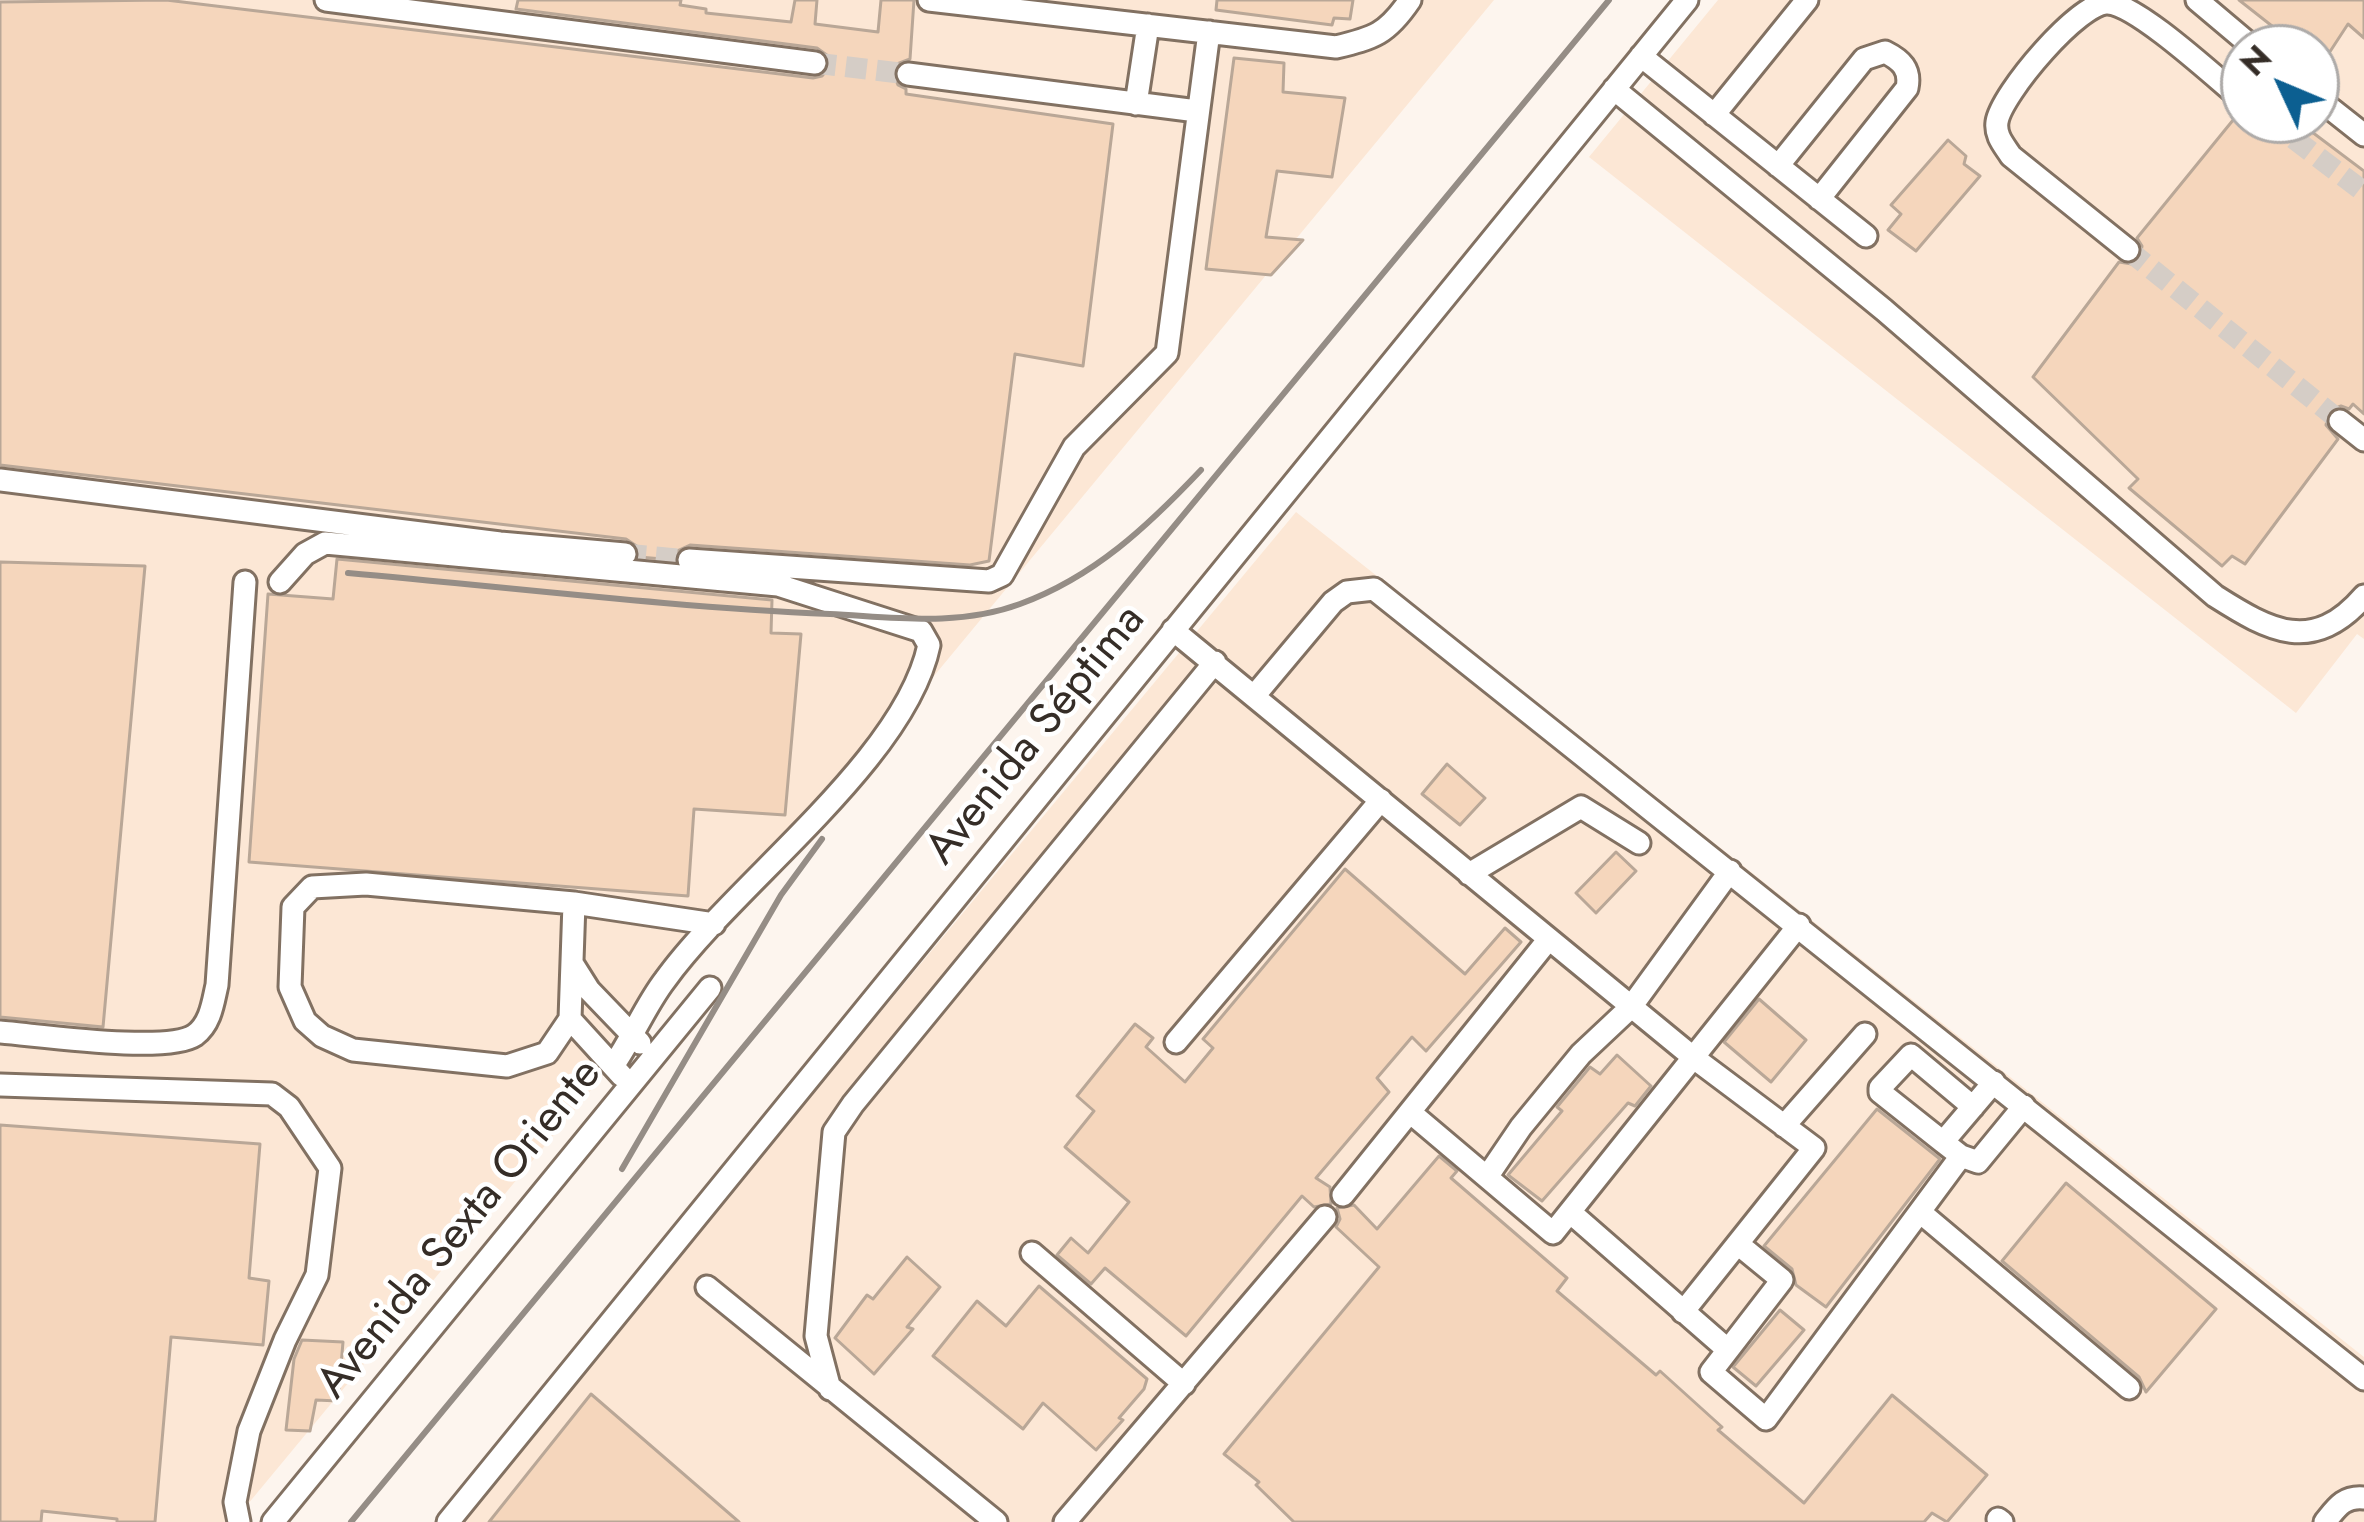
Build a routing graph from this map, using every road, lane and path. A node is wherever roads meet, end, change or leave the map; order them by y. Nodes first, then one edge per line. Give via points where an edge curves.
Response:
1 (326, 0) edge
2 (929, 0) edge
3 (1410, 0) edge
4 (1688, 0) edge
5 (1807, 0) edge
6 (2197, 0) edge
7 (2226, 24) edge
8 (1148, 25) junction
9 (1208, 32) junction
10 (1641, 56) junction
11 (814, 63) tunnel mouth
12 (908, 74) tunnel mouth
13 (2220, 82) edge
14 (1614, 89) junction
15 (1136, 104) junction
16 (1197, 111) junction
17 (1714, 115) junction
18 (2340, 116) edge
19 (2364, 135) edge
20 (1778, 166) junction
21 (1819, 199) junction
22 (1866, 236) dead end
23 (2128, 250) tunnel mouth
24 (2340, 421) tunnel mouth
25 (2364, 440) edge
26 (0, 480) edge
27 (625, 554) tunnel mouth
28 (689, 560) tunnel mouth
29 (244, 582) dead end
30 (280, 582) dead end
31 (2364, 596) edge
32 (1173, 630) junction
33 (1215, 662) junction
34 (1256, 695) junction
35 (1381, 800) junction
36 (1639, 843) dead end
37 (1730, 871) junction
38 (1469, 874) junction
39 (574, 903) junction
40 (714, 925) junction
41 (1799, 926) junction
42 (1549, 940) junction
43 (572, 963) junction
44 (710, 988) dead end
45 (1630, 1006) junction
46 (570, 1019) junction
47 (0, 1032) edge
48 (1865, 1034) dead end
49 (633, 1037) junction
50 (1176, 1042) dead end
51 (654, 1055) junction
52 (1694, 1058) junction
53 (614, 1066) junction
54 (1994, 1082) junction
55 (630, 1084) junction
56 (0, 1085) edge
57 (2024, 1106) junction
58 (1972, 1107) junction
59 (1411, 1113) junction
60 (1784, 1126) junction
61 (1943, 1142) junction
62 (1961, 1156) junction
63 (1487, 1178) junction
64 (1343, 1195) dead end
65 (1570, 1212) junction
66 (1920, 1212) junction
67 (1325, 1217) dead end
68 (1738, 1244) junction
69 (1032, 1253) dead end
70 (707, 1287) dead end
71 (1683, 1312) junction
72 (1728, 1350) junction
73 (2364, 1379) edge
74 (1184, 1384) junction
75 (2129, 1388) dead end
76 (830, 1389) junction
77 (2364, 1498) edge
78 (238, 1522) edge
79 (272, 1522) edge
80 (448, 1522) edge
81 (996, 1522) edge
82 (1065, 1522) edge
83 (2325, 1522) edge

1 - 11 street
2 - 8 street
3 - 9 street via 1376,38 1336,47
4 - 10 street, Avenida Séptima
5 - 17 street
6 - 7 street
8 - 9 street
8 - 15 street
9 - 16 street
10 - 14 street, Avenida Séptima
10 - 17 street
12 - 15 street
13 - 23 street via 2135,13 2109,3 2079,14 2011,92 1996,125 2011,156
14 - 31 street via 2215,596 2263,626 2294,633 2317,631
14 - 32 street, Avenida Séptima
15 - 16 street
16 - 28 street via 1167,353 1074,447 1002,575 989,581
17 - 20 street
18 - 19 street
20 - 21 street
20 - 21 street via 1864,58 1897,58 1907,88
21 - 22 street
24 - 25 street
26 - 27 street
29 - 47 street via 209,1017 199,1033 167,1045
30 - 40 street via 325,543 778,585 921,631 929,645 922,677 864,761
32 - 33 street
32 - 80 street, Avenida Séptima
33 - 34 street
33 - 76 street via 834,1132 816,1336
34 - 35 street
34 - 37 street via 1333,602 1374,589
35 - 38 street
35 - 50 street
36 - 38 street via 1581,807
37 - 41 street
37 - 45 street
38 - 42 street
39 - 40 street
39 - 43 street
39 - 46 street via 366,884 312,887 293,907 290,987 305,1021 353,1050 468,1065 534,1059
40 - 49 street via 664,980
41 - 52 street
41 - 54 street
42 - 45 street
42 - 59 street
43 - 46 street
43 - 49 street
44 - 51 street, Avenida Sexta Oriente
45 - 52 street
45 - 63 street via 1581,1054
46 - 53 street
48 - 60 street
49 - 51 street
49 - 53 street
51 - 55 street, Avenida Sexta Oriente
52 - 60 street
52 - 65 street
53 - 55 street
54 - 57 street
54 - 58 street
55 - 79 street, Avenida Sexta Oriente
56 - 78 street via 272,1094 331,1168 317,1275 249,1431
57 - 62 street via 1978,1162
57 - 73 street
58 - 61 street
58 - 61 street via 1911,1055 1880,1088
59 - 63 street
59 - 64 street
60 - 68 street via 1814,1148
61 - 62 street
62 - 66 street
63 - 65 street via 1553,1233
65 - 71 street
66 - 72 street via 1766,1419 1711,1372
66 - 75 street
67 - 74 street
68 - 71 street
68 - 72 street via 1782,1280
69 - 74 street
70 - 76 street
71 - 72 street
74 - 82 street
76 - 81 street
77 - 83 street via 2340,1503

